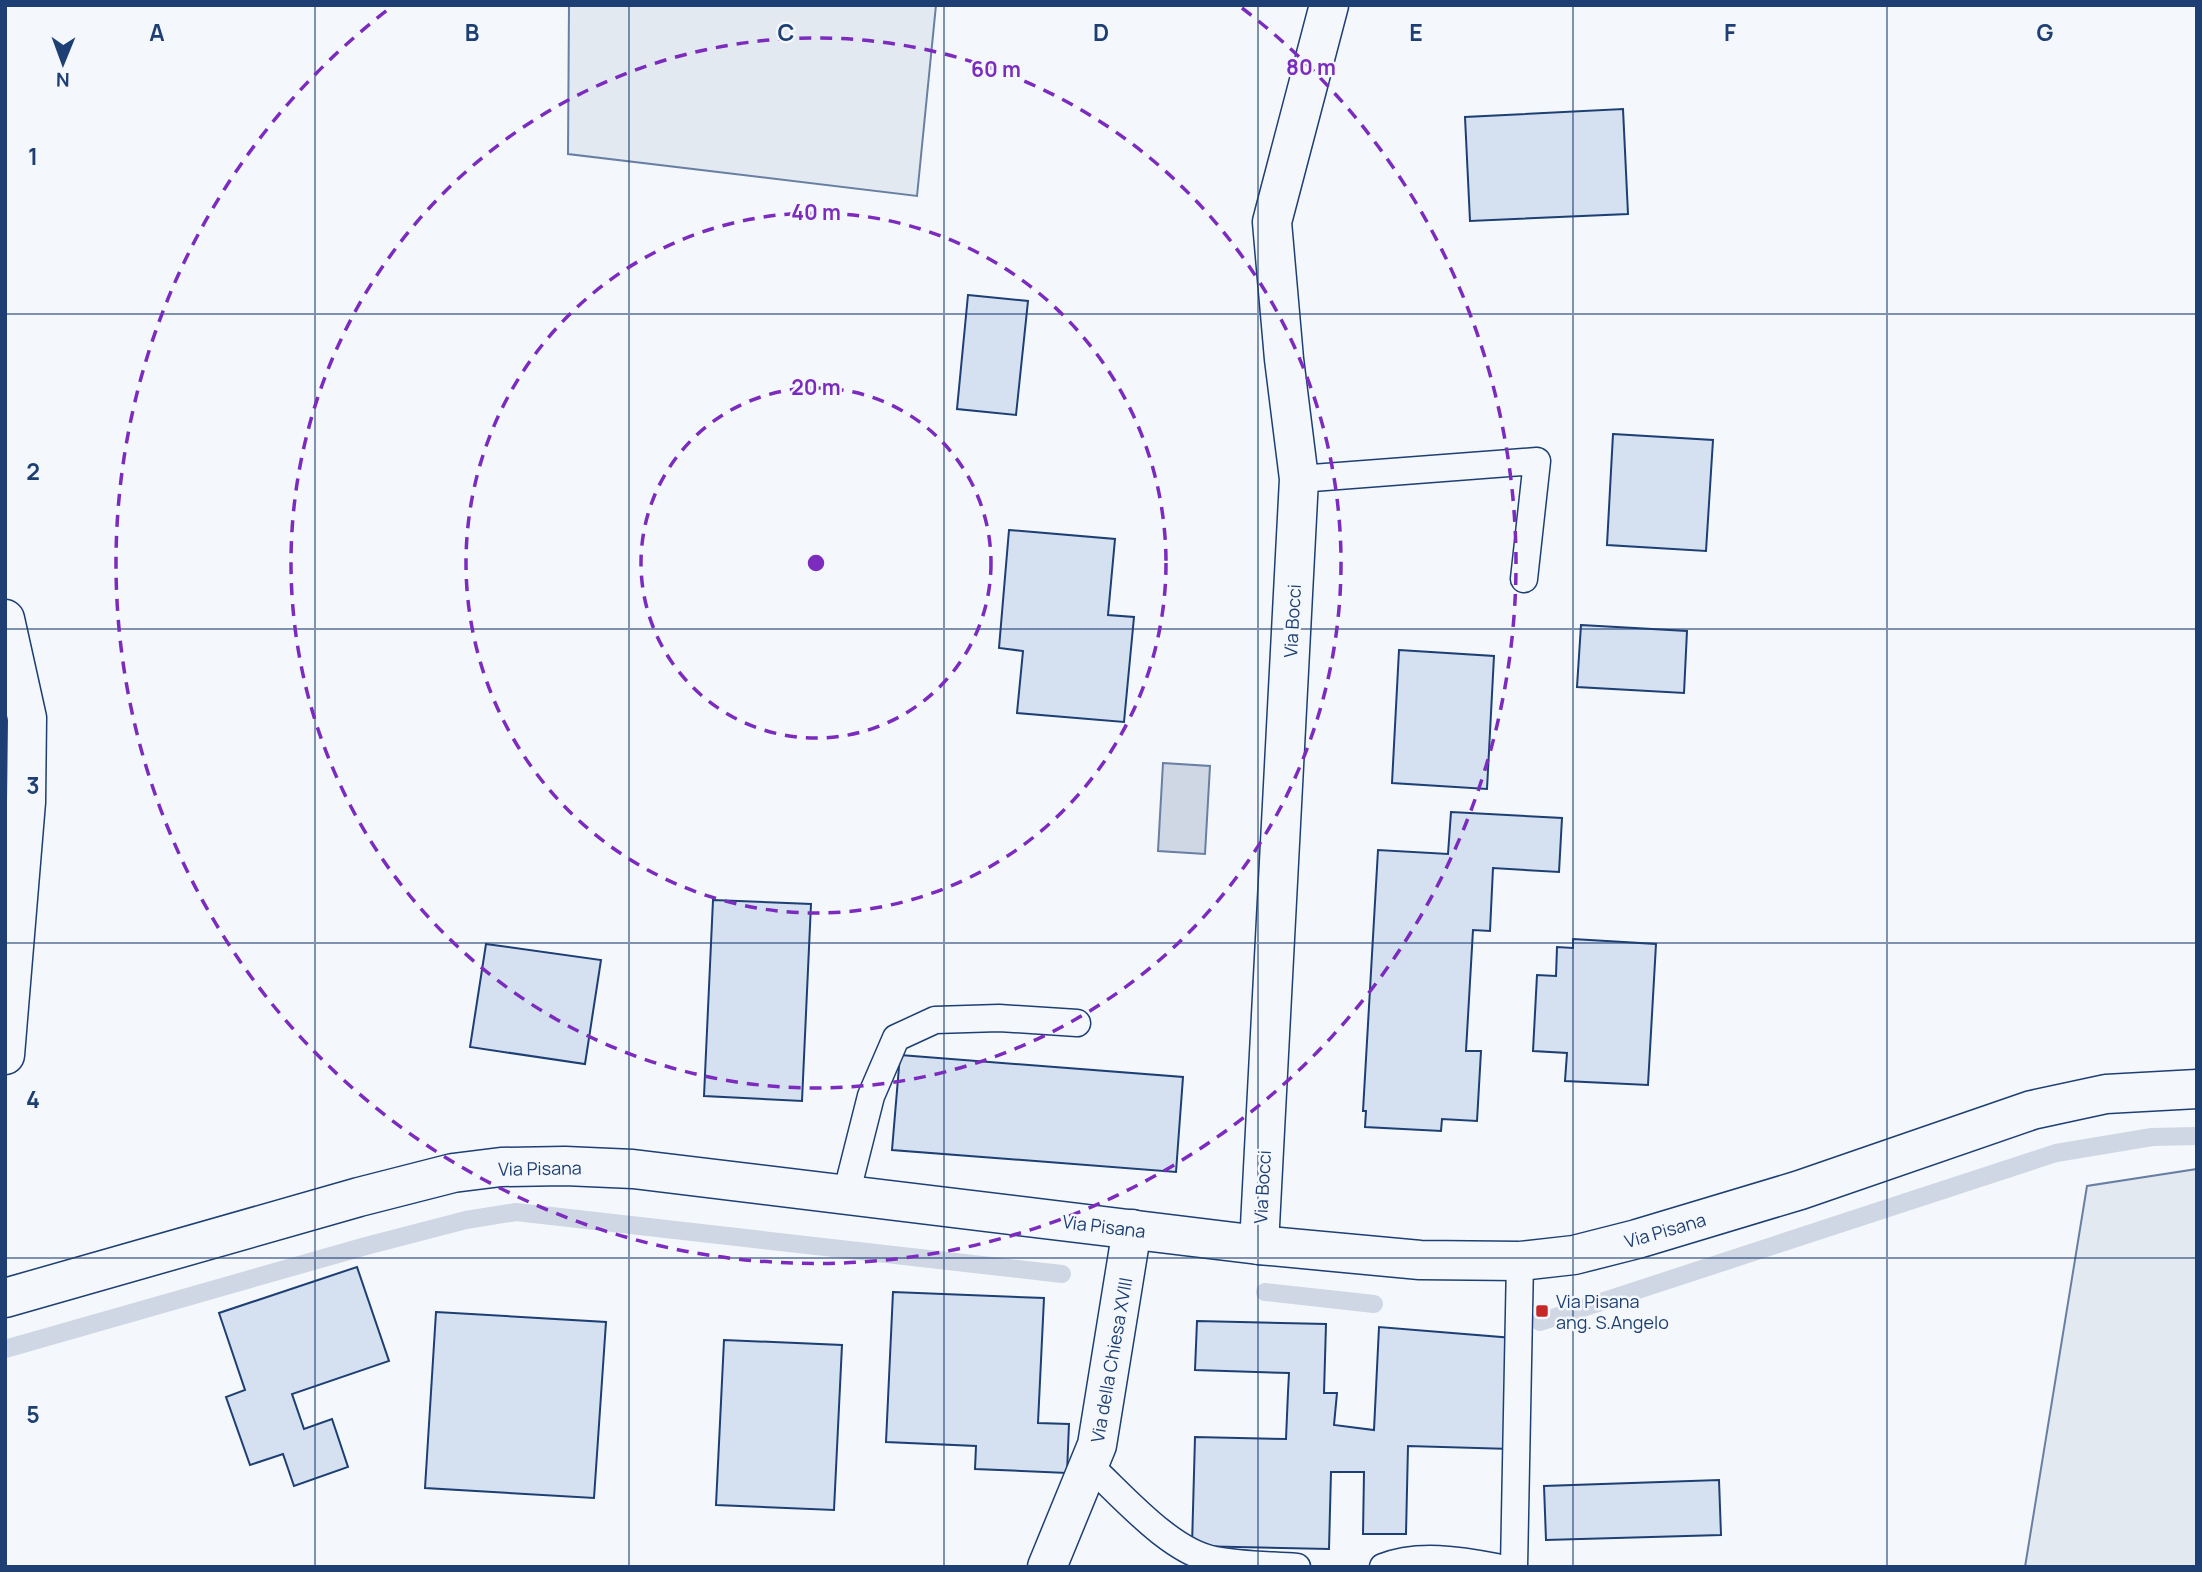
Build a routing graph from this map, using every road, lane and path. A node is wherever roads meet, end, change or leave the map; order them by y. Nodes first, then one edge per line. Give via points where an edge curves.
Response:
1 (1329, 5) edge
2 (1299, 479) junction
3 (1524, 579) dead end
4 (5, 619) edge
5 (10, 960) edge
6 (1077, 1023) dead end
7 (5, 1055) edge
8 (2197, 1088) edge
9 (846, 1195) junction
10 (1132, 1229) junction
11 (1259, 1245) junction
12 (1520, 1261) junction
13 (5, 1298) edge
14 (1089, 1465) junction
15 (1047, 1567) edge
16 (1297, 1567) edge
17 (1383, 1567) edge
18 (1496, 1567) edge
19 (1514, 1567) edge

1 - 2 main road, Via Bocci via 1272,222
2 - 3 lane via 1537,461
2 - 11 main road, Via Bocci
4 - 5 main road via 27,718 26,802
5 - 7 main road
6 - 9 lane via 935,1020 896,1038 871,1096
8 - 12 main road, Via Pisana via 2106,1094 2032,1110 1800,1190 1650,1235 1574,1255
9 - 10 main road, Via Pisana
9 - 13 main road, Via Pisana via 633,1169 501,1167 453,1173 359,1197
10 - 11 main road, Via Pisana
10 - 14 main road, Via della Chiesa XVIII via 1097,1445
11 - 12 main road, Via Pisana via 1420,1260
12 - 19 lane
14 - 15 main road, Via della Chiesa XVIII
14 - 16 lane via 1154,1526 1186,1548 1212,1560
17 - 18 lane via 1399,1560 1464,1560

